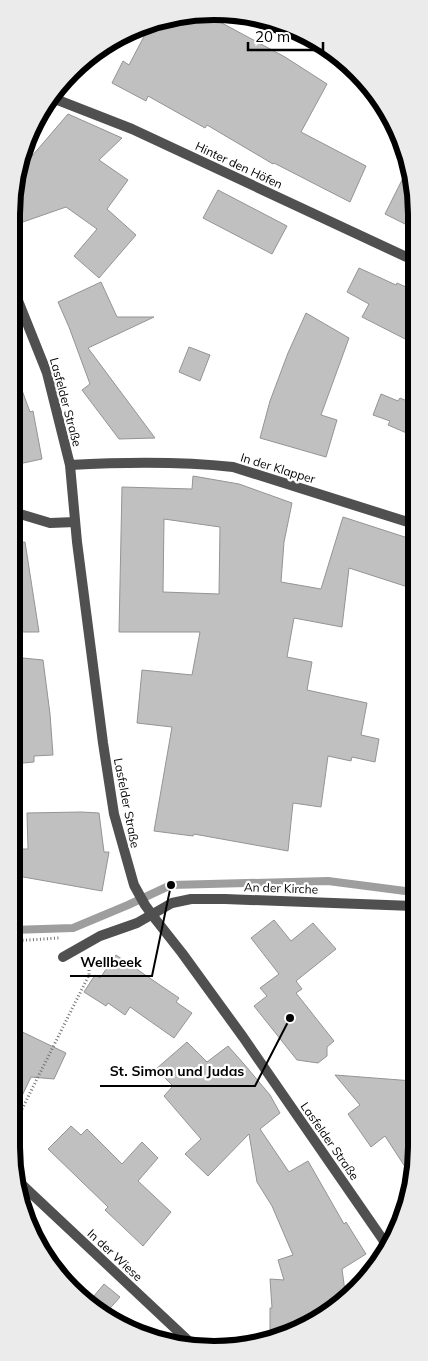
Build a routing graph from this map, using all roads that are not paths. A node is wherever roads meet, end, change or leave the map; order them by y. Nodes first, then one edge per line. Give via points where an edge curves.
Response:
1 (57, 100) edge
2 (408, 258) edge
3 (20, 305) edge
4 (70, 465) junction
5 (20, 514) edge
6 (75, 522) junction
7 (408, 522) edge
8 (408, 906) edge
9 (151, 914) junction
10 (62, 957) dead end
11 (25, 1187) edge
12 (384, 1241) edge
13 (186, 1339) edge

1 - 2 street, Hinter den Höfen via 132,130
3 - 4 street, Lasfelder Straße via 47,373
4 - 6 street, Lasfelder Straße
4 - 7 street, In der Klapper via 136,462 233,467
5 - 6 street via 50,523
6 - 9 street, Lasfelder Straße via 114,814 134,885
8 - 9 street, An der Kirche via 191,899 172,903
9 - 10 street, An der Kirche
9 - 12 street, Lasfelder Straße via 243,1037
11 - 13 street, In der Wiese

